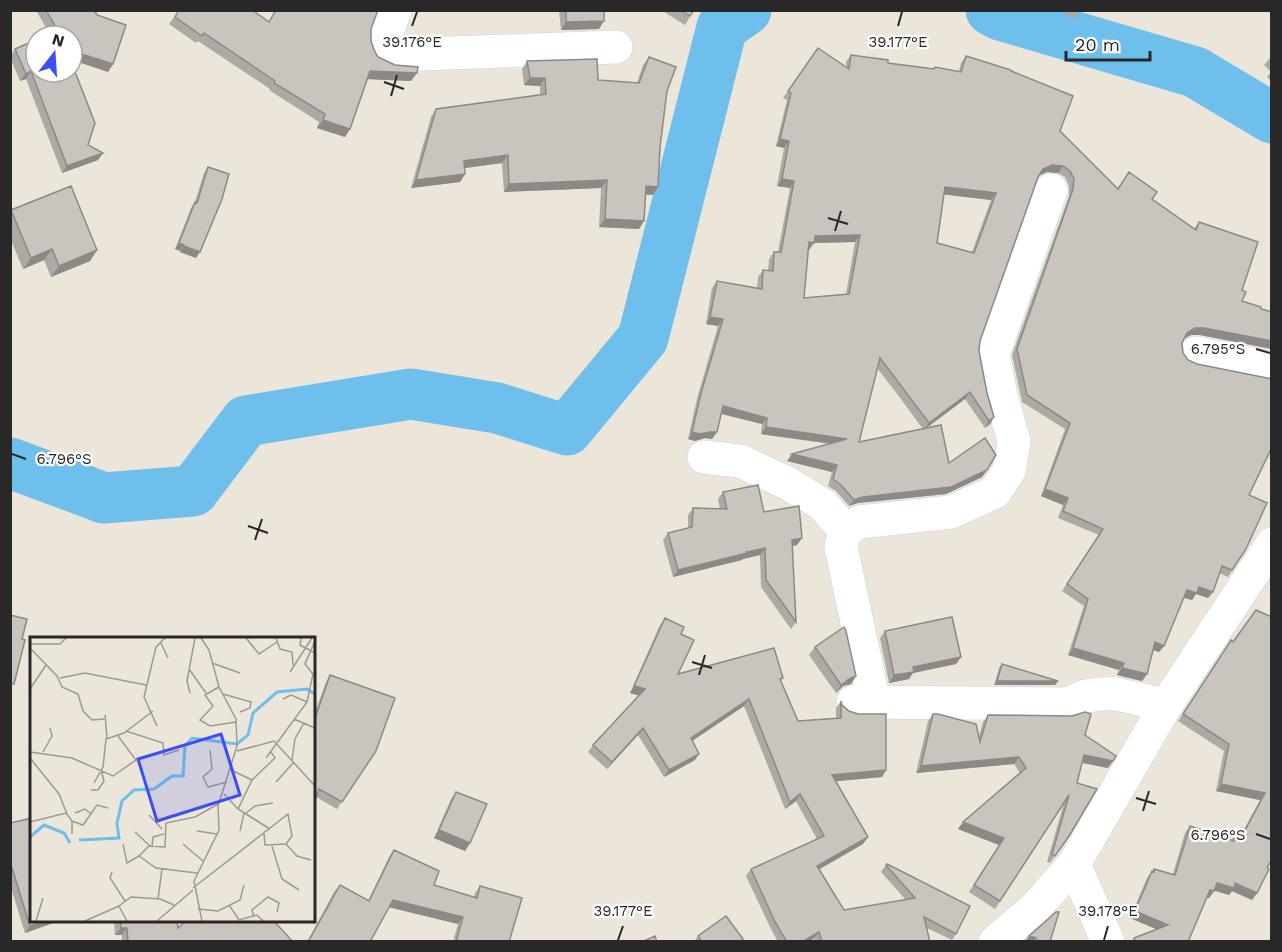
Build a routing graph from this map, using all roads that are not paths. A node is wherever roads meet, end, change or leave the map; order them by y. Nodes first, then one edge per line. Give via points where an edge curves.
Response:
1 (395, 10) edge
2 (615, 47) dead end
3 (1051, 190) dead end
4 (1196, 353) dead end
5 (1272, 369) edge
6 (704, 457) dead end
7 (845, 530) junction
8 (1269, 554) edge
9 (1166, 705) junction
10 (1074, 864) junction
11 (995, 942) edge
12 (1108, 942) edge

1 - 2 street via 383,43 386,51 396,55
3 - 7 street via 993,354 1000,396 1014,441 1009,471 995,492 951,512 860,522
4 - 5 street
6 - 7 street via 740,461 789,484 822,504
7 - 9 street via 841,547 863,702 1067,704 1085,696 1111,693
8 - 9 street
9 - 10 street
10 - 11 street via 1036,906
10 - 12 street

